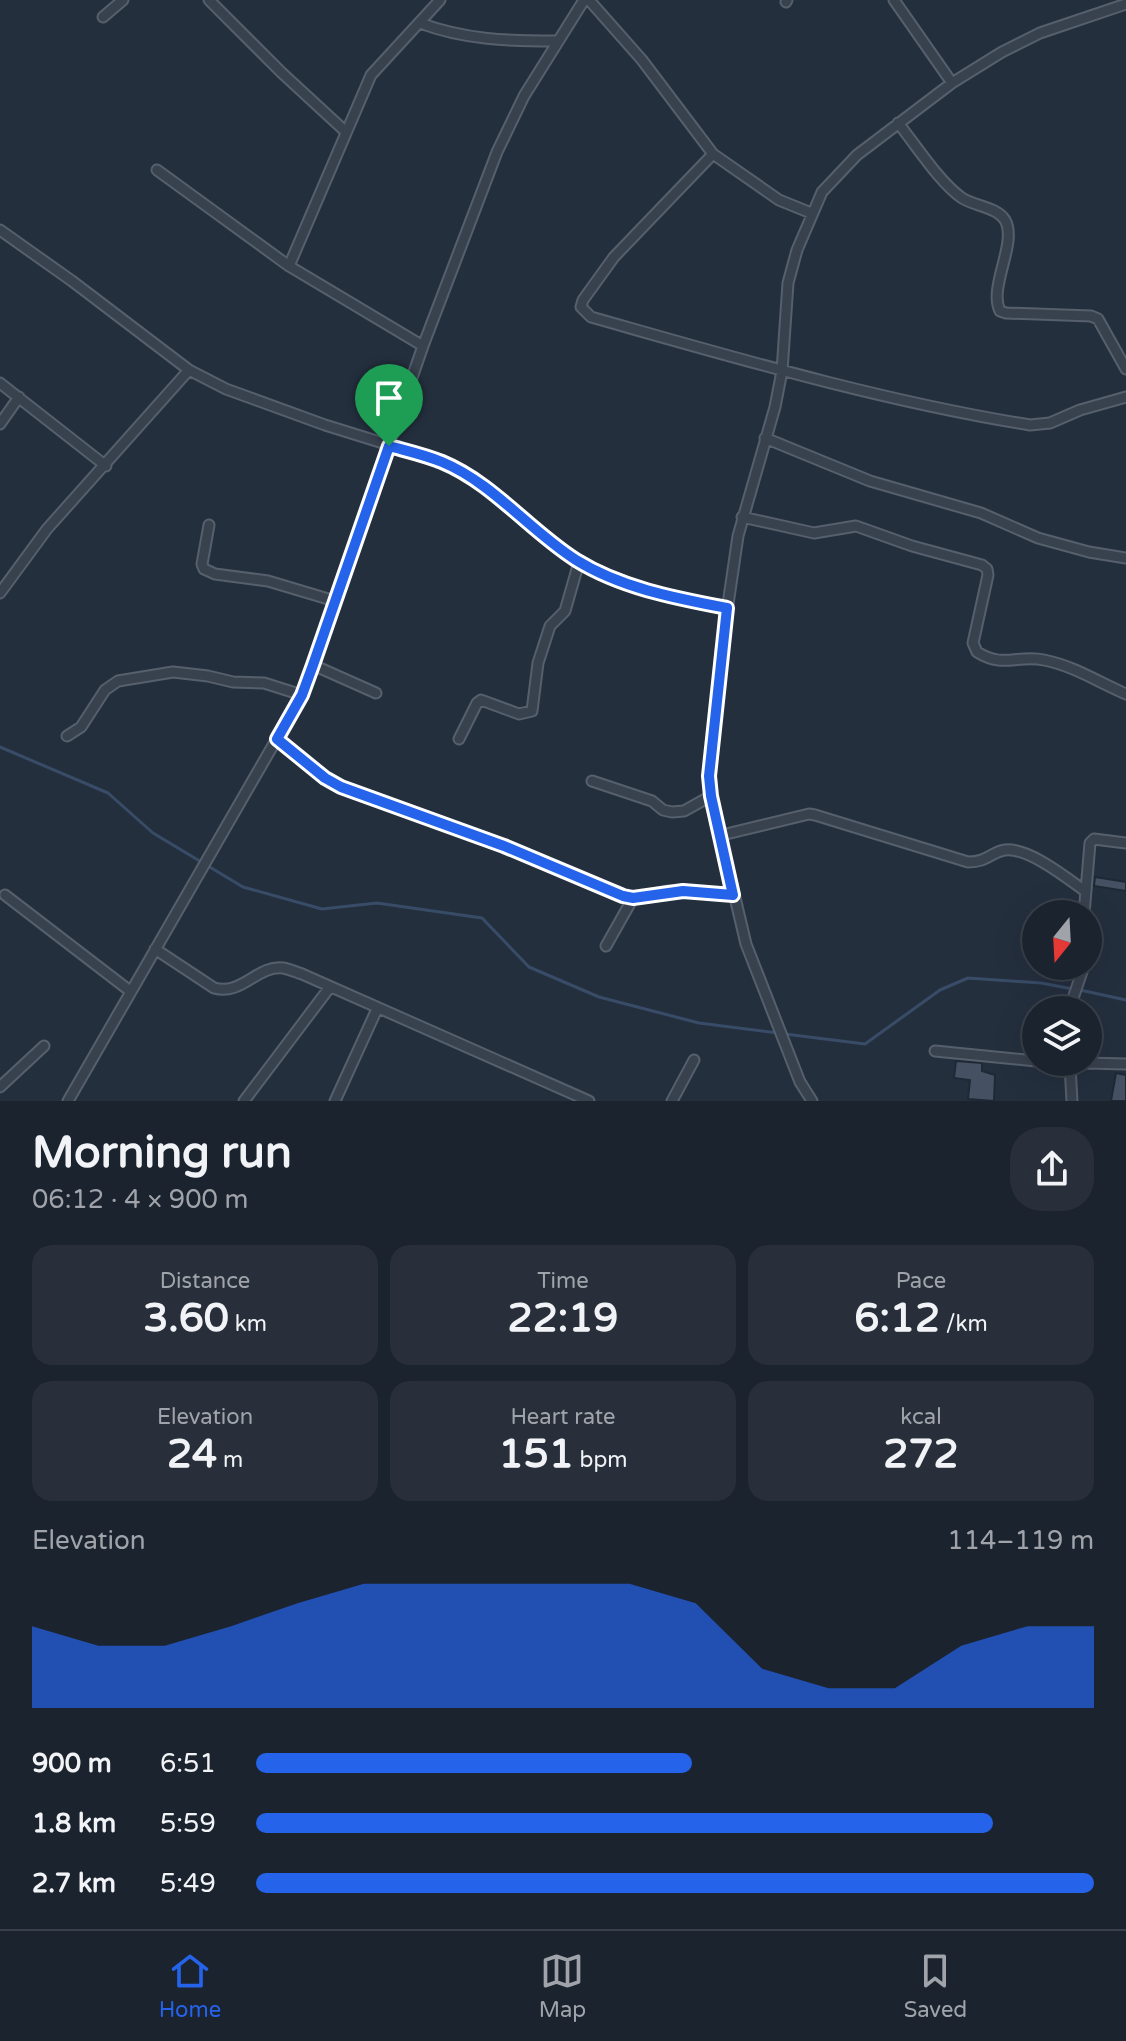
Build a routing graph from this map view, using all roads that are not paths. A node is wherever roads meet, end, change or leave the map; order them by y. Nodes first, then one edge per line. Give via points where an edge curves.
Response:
1 (123, 0) edge
2 (209, 0) edge
3 (440, 0) edge
4 (587, 0) edge
5 (894, 0) edge
6 (1126, 4) edge
7 (103, 17) dead end
8 (420, 23) junction
9 (556, 41) junction
10 (952, 83) junction
11 (898, 123) junction
12 (346, 132) junction
13 (713, 154) junction
14 (157, 170) dead end
15 (811, 213) junction
16 (0, 230) edge
17 (289, 266) junction
18 (423, 346) junction
19 (1126, 369) edge
20 (189, 370) junction
21 (782, 371) junction
22 (0, 383) edge
23 (19, 397) junction
24 (1126, 397) edge
25 (0, 424) edge
26 (765, 438) junction
27 (389, 446) junction
28 (106, 466) junction
29 (742, 517) junction
30 (209, 525) dead end
31 (1126, 558) edge
32 (579, 562) junction
33 (0, 593) edge
34 (335, 601) junction
35 (727, 608) junction
36 (313, 665) junction
37 (376, 693) dead end
38 (1126, 694) edge
39 (302, 695) junction
40 (67, 736) dead end
41 (277, 739) junction
42 (459, 739) dead end
43 (592, 781) dead end
44 (711, 796) junction
45 (722, 835) junction
46 (1126, 843) edge
47 (1085, 891) junction
48 (5, 895) dead end
49 (733, 895) junction
50 (633, 898) junction
51 (1085, 900) edge
52 (606, 946) dead end
53 (155, 949) junction
54 (330, 987) junction
55 (130, 991) junction
56 (377, 1009) junction
57 (44, 1046) dead end
58 (935, 1051) dead end
59 (694, 1060) dead end
60 (1022, 1060) edge
61 (1126, 1064) edge
62 (1102, 1065) edge
63 (1071, 1076) edge
64 (0, 1087) edge
65 (68, 1101) edge
66 (244, 1101) edge
67 (335, 1101) edge
68 (589, 1101) edge
69 (672, 1101) edge
70 (812, 1101) edge
71 (1072, 1101) edge

1 - 7 street
2 - 12 street
3 - 8 street
4 - 9 street
4 - 13 street via 642,60
5 - 10 street
6 - 10 street via 1040,33
8 - 9 street via 496,41
8 - 12 street via 371,75
9 - 18 street via 497,152
10 - 11 street
11 - 15 street via 840,171
11 - 19 street via 958,196 1004,220 1008,231 997,297 1000,311 1098,319
12 - 17 street
13 - 15 street via 779,200
13 - 21 street via 614,257 581,307 591,317
14 - 17 street
15 - 21 street via 788,283
16 - 20 street
17 - 18 street
18 - 27 street
20 - 27 street via 226,389
20 - 28 street
21 - 24 street via 1030,425
21 - 26 street
22 - 23 street
23 - 25 street
23 - 28 street
26 - 29 street
26 - 31 street via 870,481 981,513 1038,538
27 - 32 street via 444,462 467,475
27 - 34 street
28 - 33 street via 47,529
29 - 35 street
29 - 38 street via 814,533 856,526 982,565 988,575 974,635 977,652 999,662 1041,659 1076,668
30 - 34 street via 204,569
32 - 35 street via 655,593
32 - 42 street via 565,611 550,626 542,650 532,711 519,714 481,700
34 - 36 street
35 - 44 street
36 - 37 street
36 - 39 street
39 - 40 street via 264,683 173,672 118,681 105,690 81,727
39 - 41 street
41 - 50 street via 341,787
41 - 53 street
43 - 44 street via 672,812
44 - 45 street
45 - 47 street via 809,814 968,862 1006,850 1024,853
45 - 49 street
46 - 47 street via 1092,841
47 - 51 street
48 - 55 street
49 - 50 street via 667,891
49 - 70 street via 757,973
50 - 52 street
53 - 54 street via 223,991 271,968
53 - 55 street
54 - 56 street
54 - 66 street
55 - 65 street
56 - 67 street
56 - 68 street
57 - 64 street
58 - 60 street
59 - 69 street
61 - 62 street
63 - 71 street

